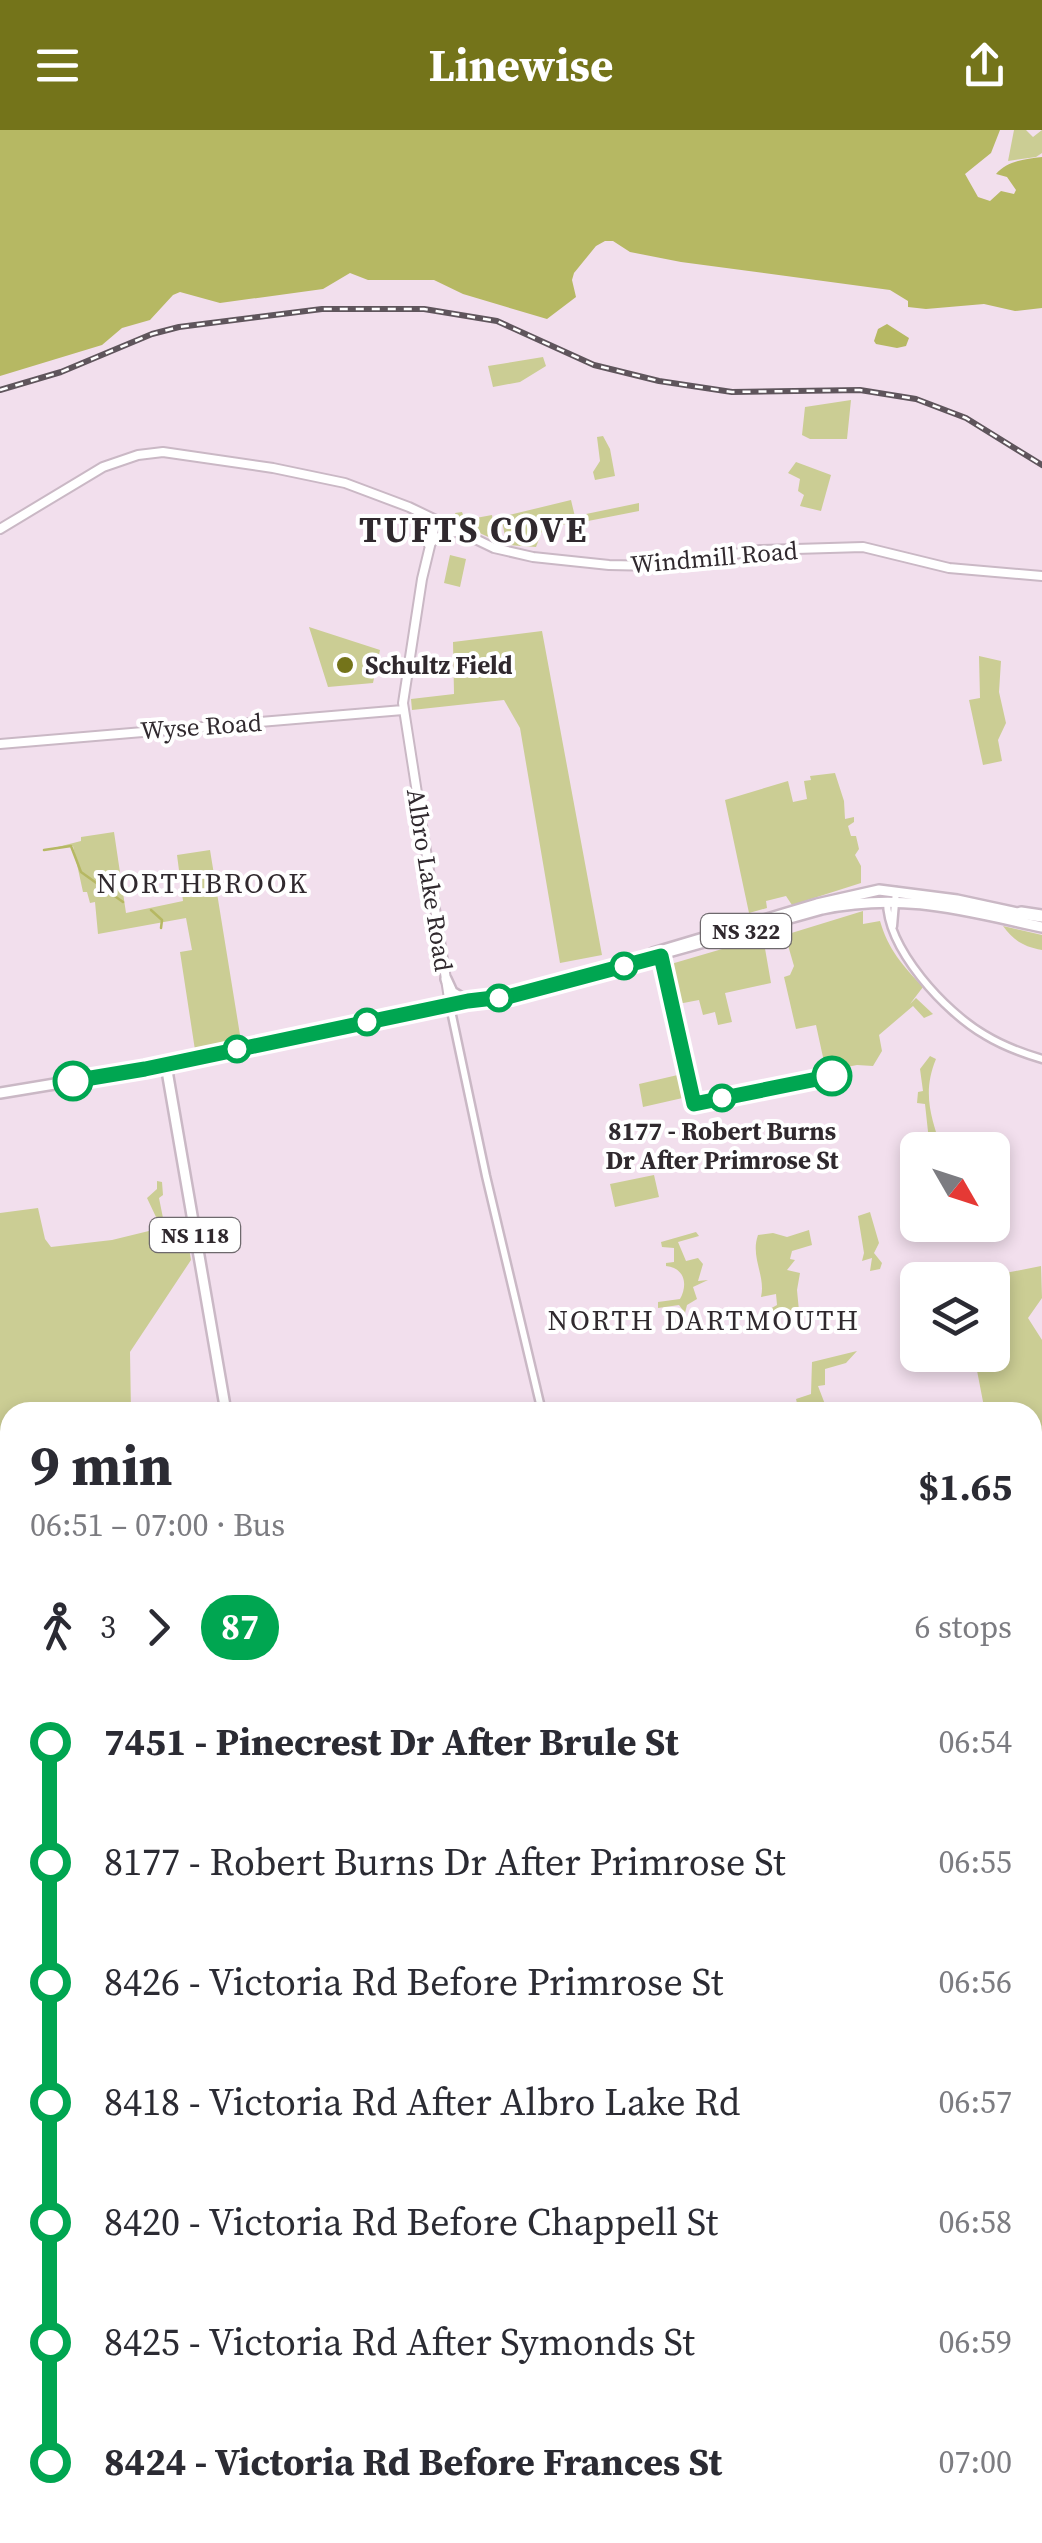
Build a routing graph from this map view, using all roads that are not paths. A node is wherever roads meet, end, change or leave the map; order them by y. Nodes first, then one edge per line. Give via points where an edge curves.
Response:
1 (436, 520) junction
2 (0, 528) edge
3 (457, 531) junction
4 (429, 545) junction
5 (1042, 576) edge
6 (403, 710) junction
7 (0, 744) edge
8 (892, 896) junction
9 (1021, 913) joint
10 (1042, 917) edge
11 (1042, 927) edge
12 (446, 979) junction
13 (468, 1001) junction
14 (450, 1005) junction
15 (1042, 1059) edge
16 (166, 1064) junction
17 (145, 1069) junction
18 (168, 1078) junction
19 (0, 1093) edge
20 (224, 1402) edge
21 (540, 1402) edge

1 - 2 main road, Windmill Road via 331,480 164,452 103,467
1 - 3 main road, Windmill Road
1 - 4 main road, Albro Lake Road
3 - 4 main road
3 - 5 main road, Windmill Road via 494,548 609,565 863,547 950,568
4 - 6 main road, Albro Lake Road
6 - 7 main road, Wyse Road
6 - 12 main road, Albro Lake Road
8 - 9 main road, NS 322
8 - 11 main road, NS 322
8 - 13 main road, NS 322 via 511,996
8 - 15 street via 893,932 902,952 969,1024
9 - 10 highway
12 - 13 main road
12 - 14 main road, Albro Lake Road
13 - 14 main road, NS 322
14 - 16 main road, NS 322
14 - 21 street, Albro Lake Road
16 - 17 main road, NS 322
16 - 18 main road, NS 118
17 - 18 main road
17 - 19 main road, NS 322
18 - 20 main road, NS 118

